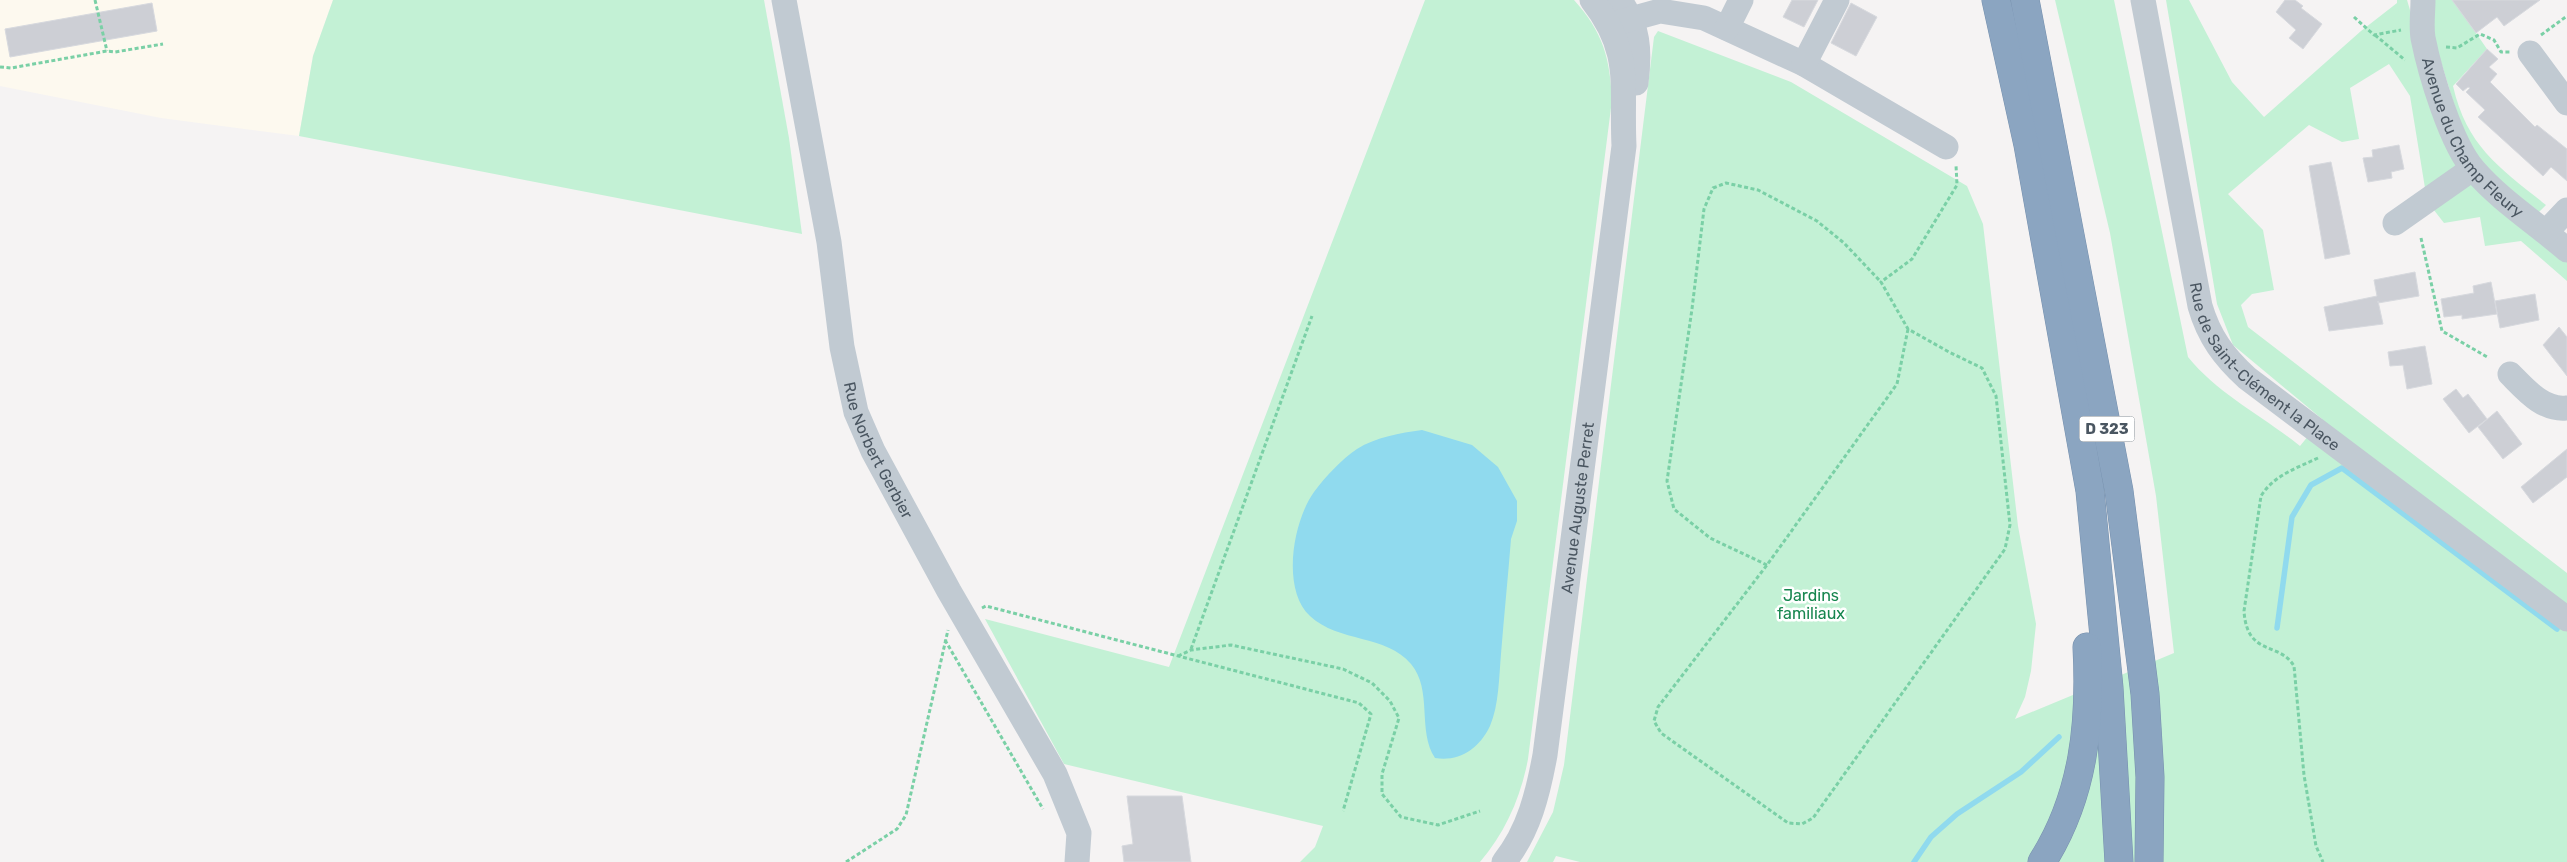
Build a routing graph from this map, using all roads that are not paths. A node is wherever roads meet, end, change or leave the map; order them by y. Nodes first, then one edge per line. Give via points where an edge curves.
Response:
1 (784, 0) edge
2 (1592, 0) edge
3 (1741, 0) edge
4 (1837, 0) edge
5 (1996, 0) edge
6 (2025, 0) edge
7 (2143, 0) edge
8 (2423, 0) edge
9 (1620, 15) edge
10 (1727, 28) junction
11 (2535, 45) road end
12 (1804, 64) junction
13 (2567, 103) edge
14 (1946, 147) road end
15 (2472, 169) junction
16 (2567, 210) edge
17 (2394, 223) dead end
18 (2546, 232) junction
19 (2567, 250) edge
20 (2510, 374) dead end
21 (2567, 408) edge
22 (2096, 552) junction
23 (2567, 619) edge
24 (2150, 777) junction
25 (1082, 860) edge
26 (1504, 862) edge
27 (2042, 862) edge
28 (2119, 862) edge
29 (2150, 862) edge
30 (2164, 862) edge

1 - 25 street, Rue Norbert Gerbier via 829,242 842,347 856,412 873,451 1054,774 1076,822
2 - 9 street, Avenue Auguste Perret
3 - 10 street
4 - 12 street
5 - 22 highway, D 323 via 2028,145 2090,491
6 - 24 highway, D 323 via 2119,491 2145,694
7 - 23 street, Rue de Saint-Clément la Place via 2200,306 2217,347 2247,378
8 - 15 street, Avenue du Champ Fleury via 2423,37 2436,88 2460,150
9 - 10 street via 1665,11 1704,18
9 - 26 street, Avenue Auguste Perret via 1617,42 1624,74 1624,146 1546,755 1537,798
10 - 12 street
11 - 13 street
12 - 14 street
15 - 17 street
15 - 18 street, Avenue du Champ Fleury via 2502,199
16 - 18 street
18 - 19 street, Avenue du Champ Fleury
20 - 21 street via 2539,400
22 - 27 highway via 2085,603 2088,733 2074,792
22 - 28 highway, D 323 via 2109,688
24 - 29 highway, D 323
24 - 30 highway

